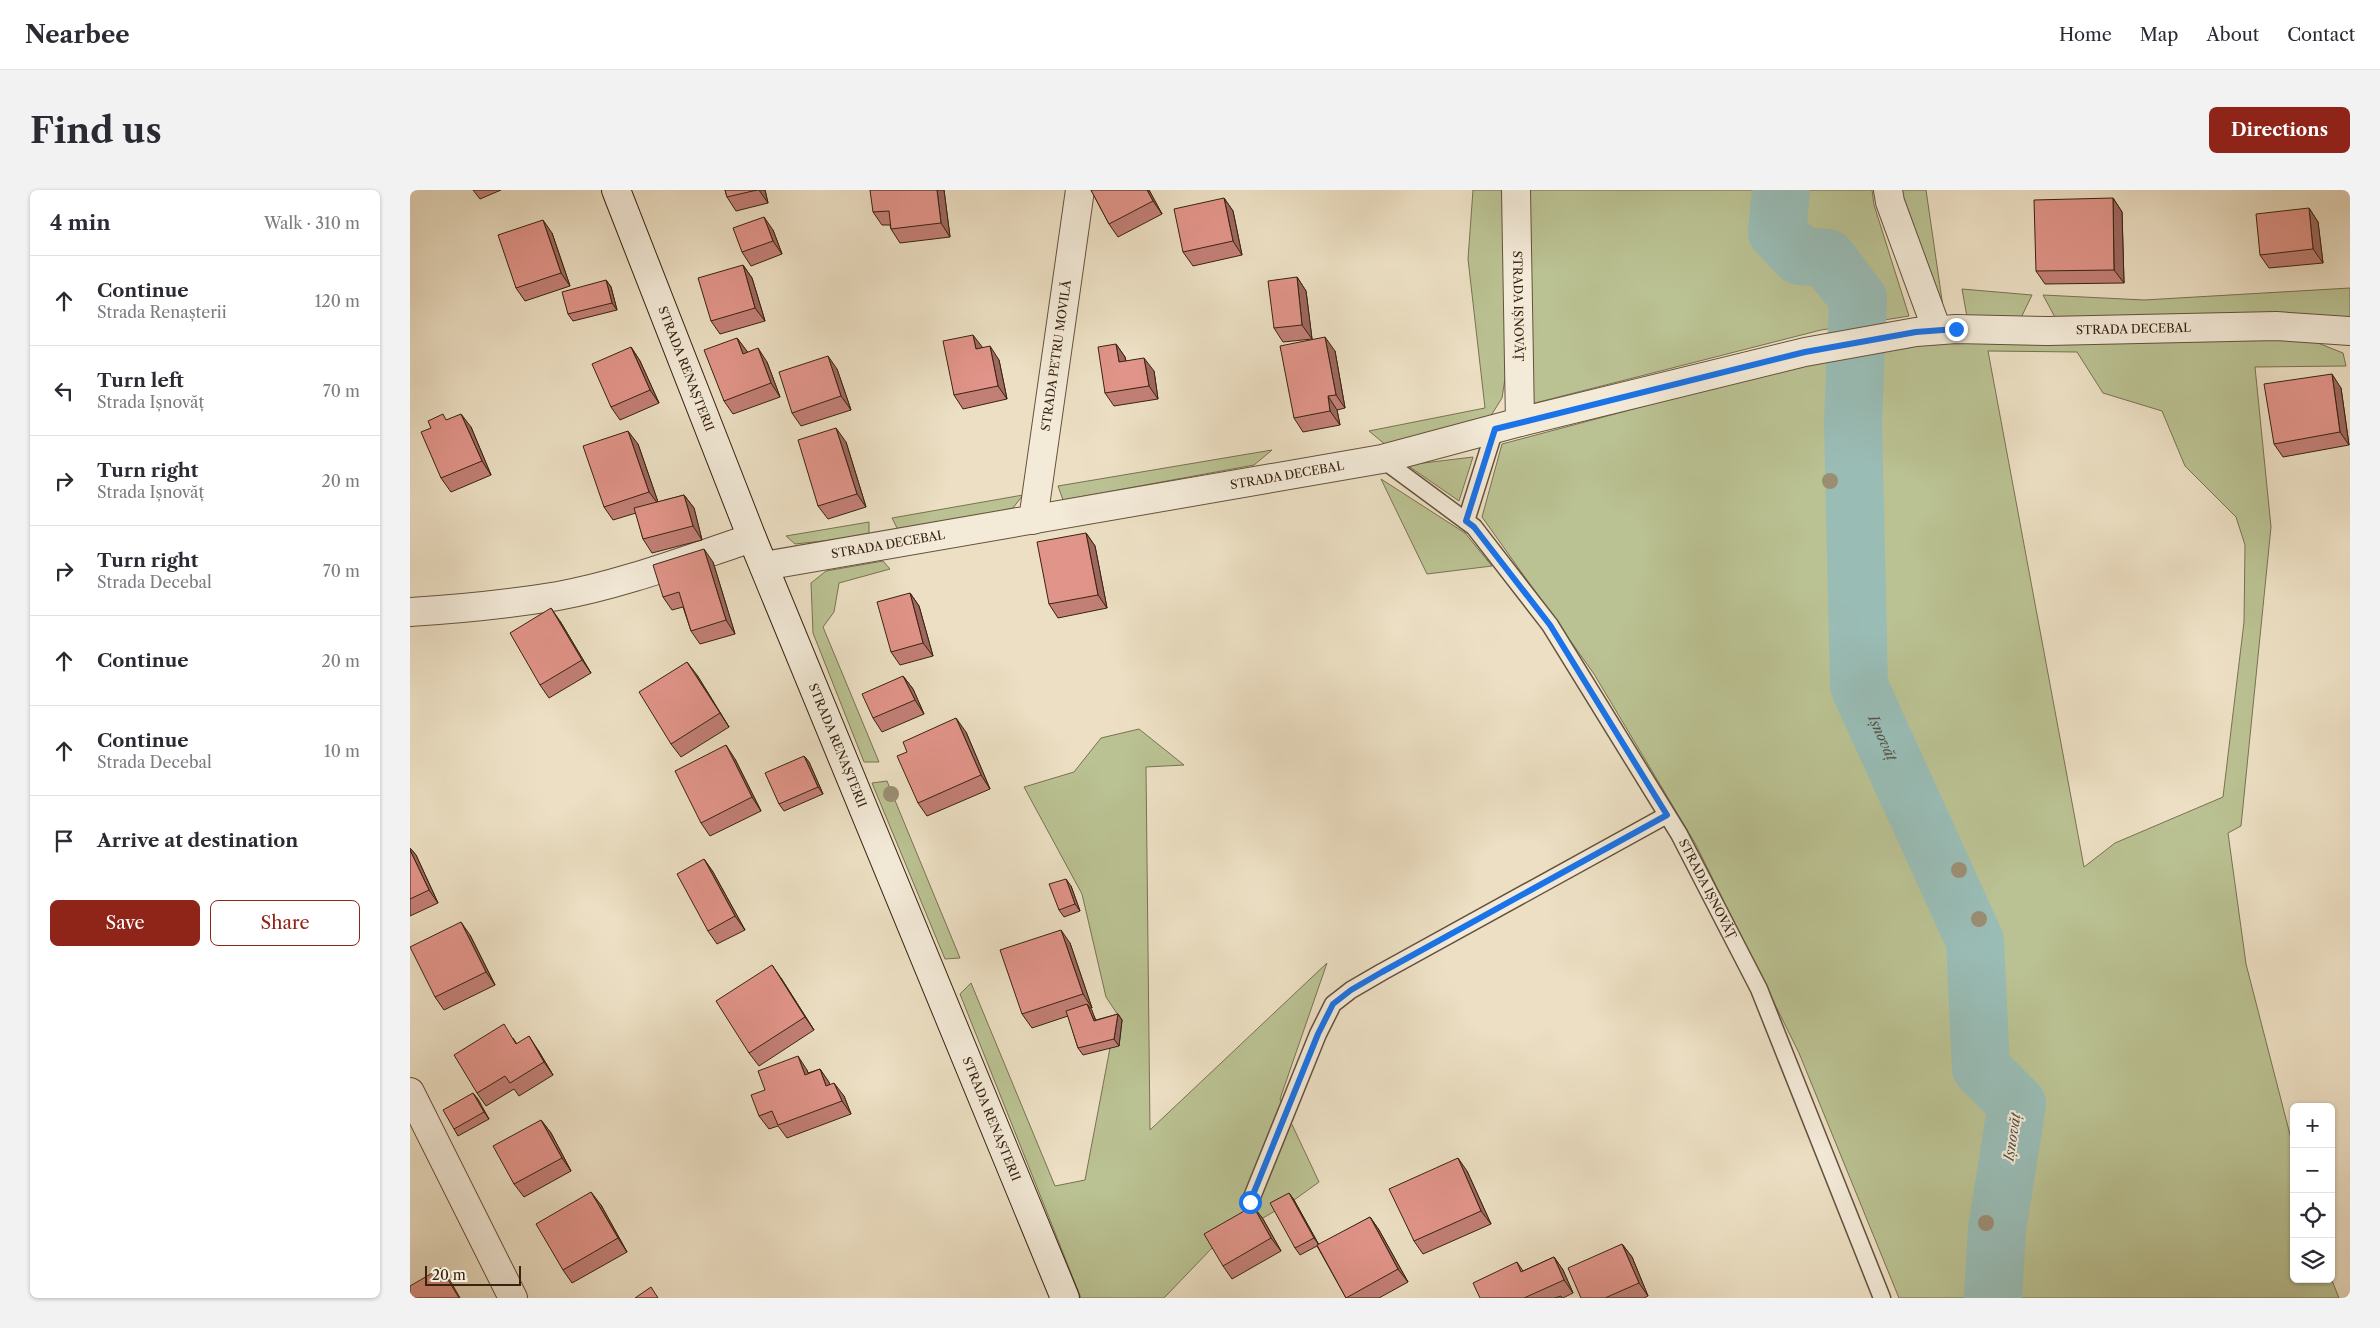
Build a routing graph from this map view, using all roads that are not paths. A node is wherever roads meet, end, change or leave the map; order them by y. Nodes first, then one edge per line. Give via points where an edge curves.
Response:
1 (616, 190) edge
2 (1080, 190) edge
3 (1516, 190) edge
4 (1888, 190) edge
5 (1926, 330) junction
6 (2350, 332) edge
7 (1507, 426) junction
8 (1382, 459) junction
9 (1033, 520) junction
10 (1466, 521) junction
11 (752, 538) junction
12 (764, 566) junction
13 (410, 612) edge
14 (1667, 815) junction
15 (410, 1092) edge
16 (1250, 1202) dead end
17 (1882, 1296) edge
18 (513, 1298) edge
19 (1065, 1298) edge

1 - 11 street, STRADA RENAȘTERII
2 - 9 street, STRADA PETRU MOVILĂ
3 - 7 street, STRADA IȘNOVĂȚ
4 - 5 street
5 - 6 street, STRADA DECEBAL via 2276,326
5 - 7 street, STRADA DECEBAL via 1805,352
7 - 8 street, STRADA DECEBAL
7 - 10 lane, STRADA IȘNOVĂȚ
8 - 9 street, STRADA DECEBAL
8 - 10 lane, STRADA IȘNOVĂȚ
9 - 12 street, STRADA DECEBAL
10 - 14 lane, STRADA IȘNOVĂȚ via 1550,625
11 - 12 street, STRADA RENAȘTERII
11 - 13 street via 639,576 559,595 466,609
12 - 19 street, STRADA RENAȘTERII
14 - 16 lane via 1382,972 1333,1004 1314,1042
14 - 17 lane, STRADA IȘNOVĂȚ via 1759,989
15 - 18 street

